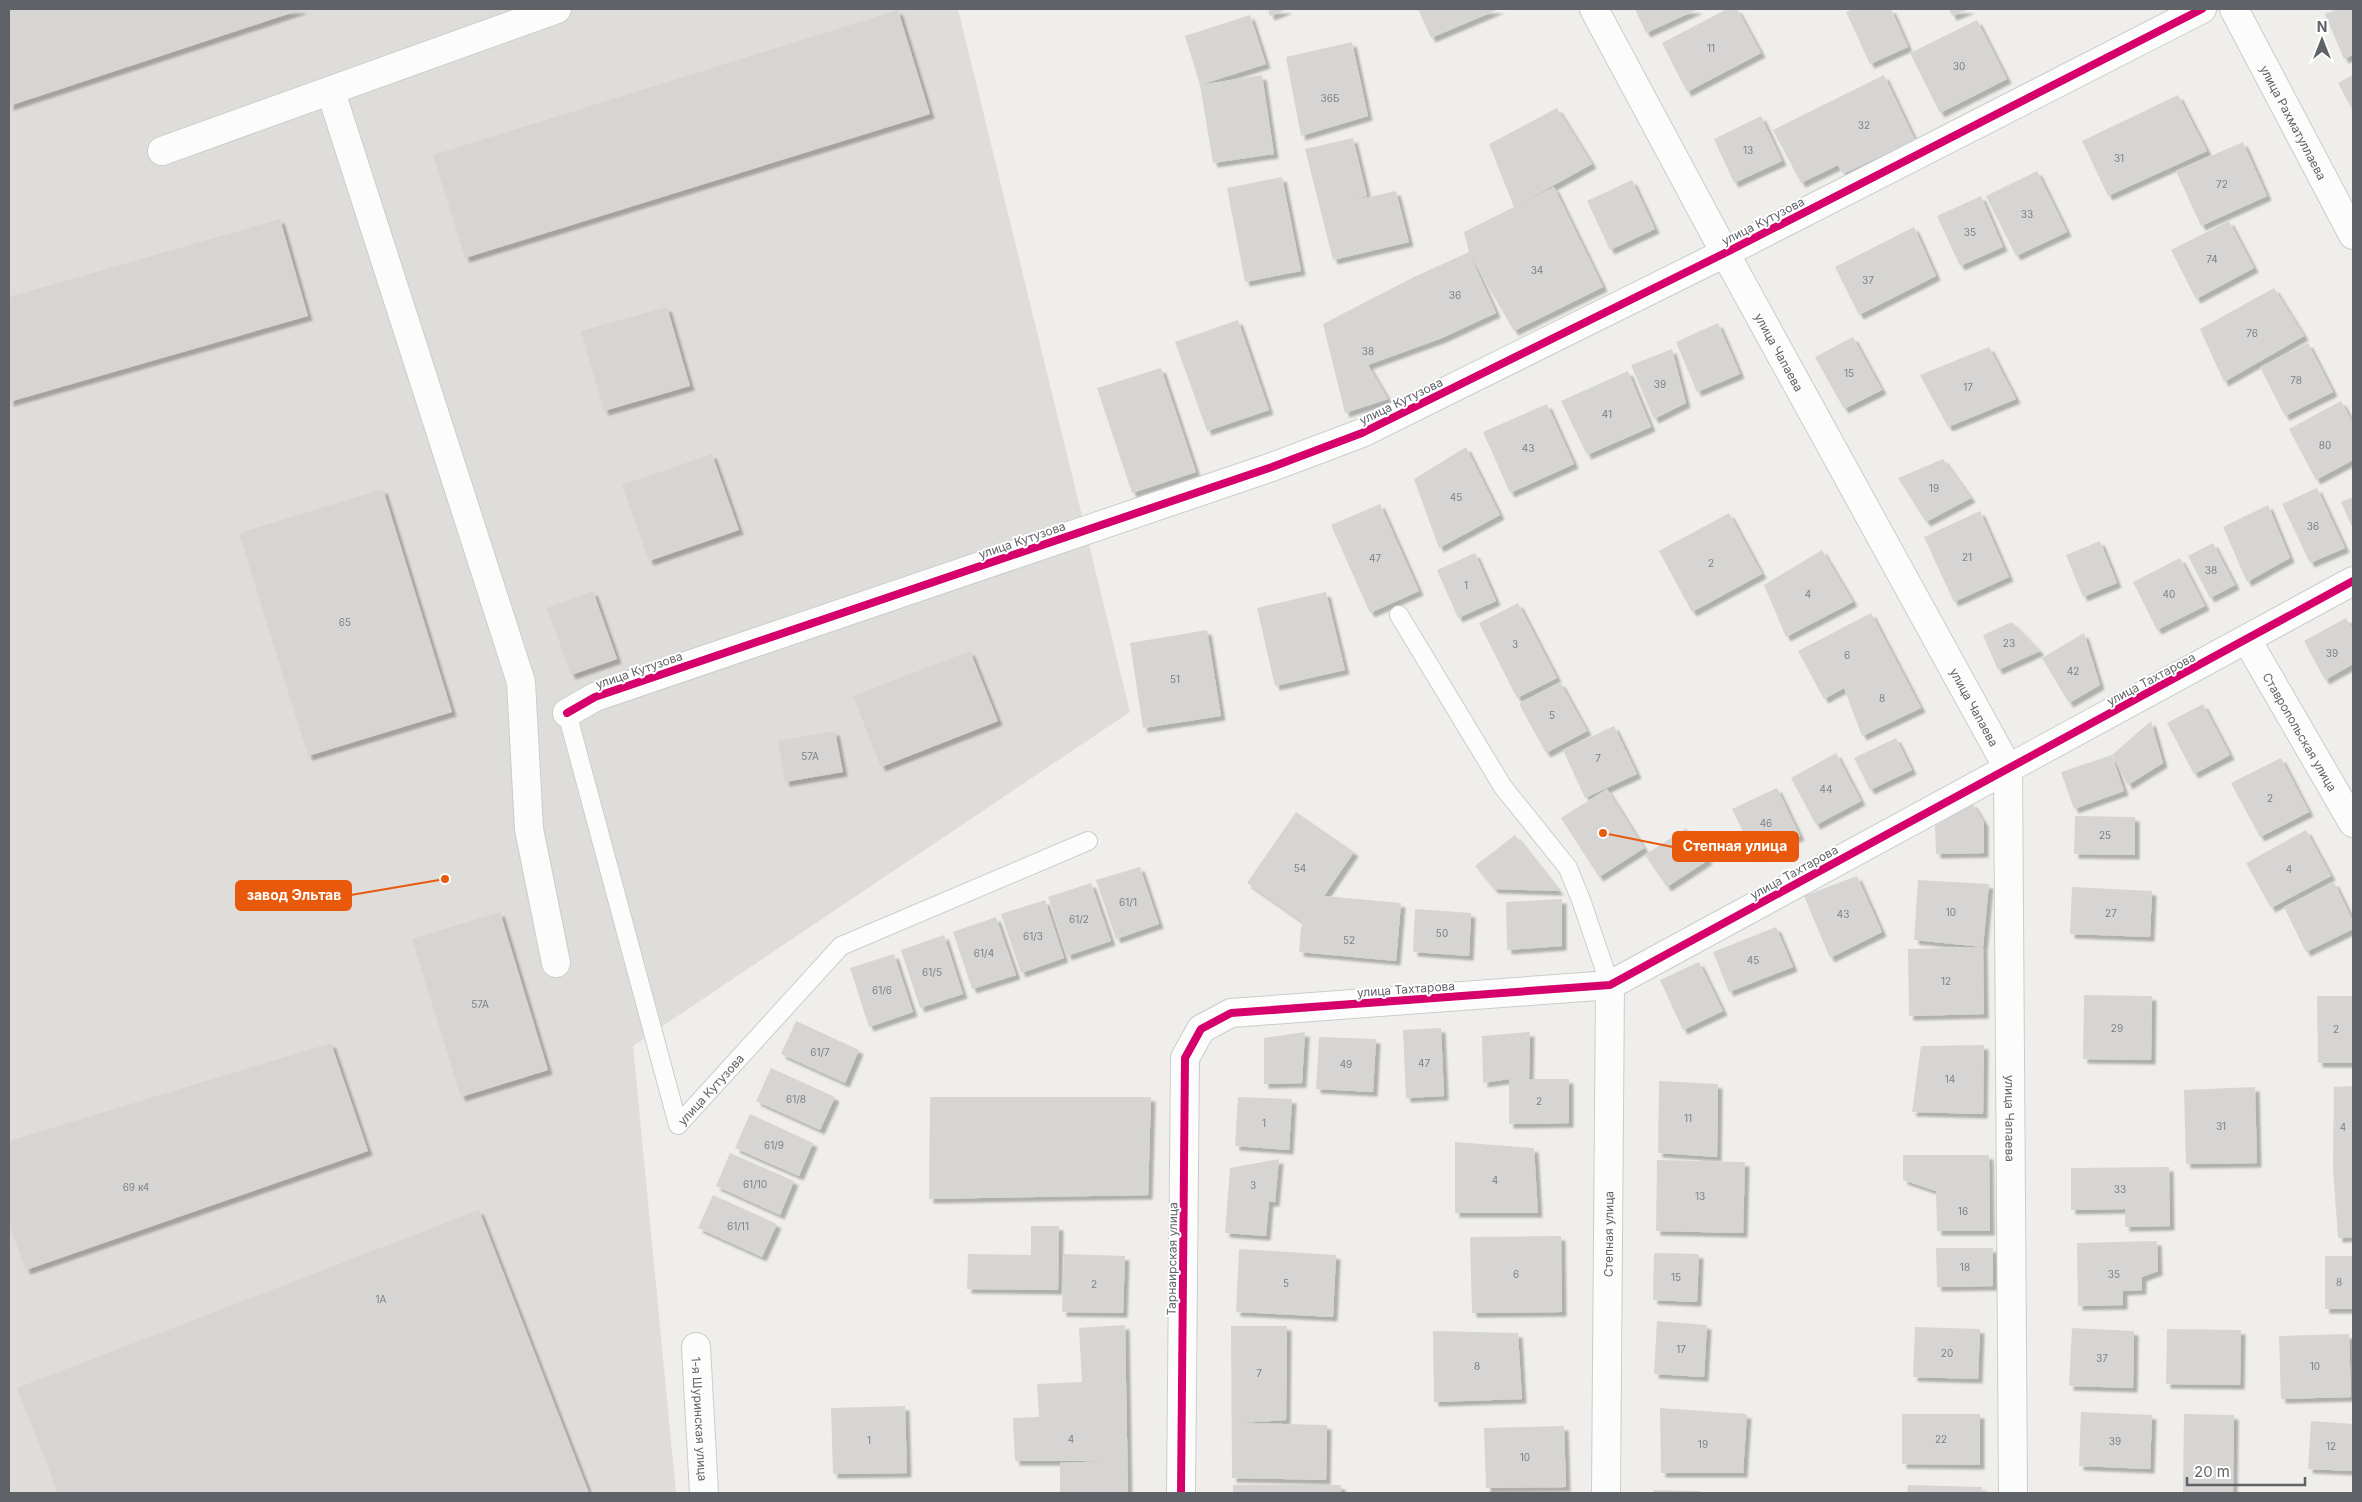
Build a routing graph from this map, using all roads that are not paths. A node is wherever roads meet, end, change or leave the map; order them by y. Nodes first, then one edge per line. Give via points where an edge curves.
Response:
1 (557, 9) edge
2 (1594, 9) edge
3 (2202, 9) edge
4 (2234, 9) edge
5 (331, 92) junction
6 (162, 151) dead end
7 (2353, 235) edge
8 (1725, 253) junction
9 (2353, 581) edge
10 (1399, 615) dead end
11 (2247, 640) junction
12 (567, 713) joint
13 (2008, 768) junction
14 (2353, 823) edge
15 (1088, 841) dead end
16 (556, 964) dead end
17 (1610, 985) junction
18 (1201, 1028) joint
19 (696, 1347) dead end
20 (704, 1493) edge
21 (1181, 1493) edge
22 (1606, 1493) edge
23 (2013, 1493) edge

1 - 5 street
2 - 8 street, улица Чапаева
3 - 8 street, улица Кутузова
4 - 7 street, улица Рахматуллаева
5 - 6 street
5 - 16 street via 521,682 529,829
8 - 12 street, улица Кутузова via 1362,433 1272,467 595,697
8 - 13 street, улица Чапаева
9 - 11 street, улица Тахтарова
10 - 17 lane, Степная улица via 1503,786 1568,868
11 - 13 street, улица Тахтарова
11 - 14 street, Ставропольская улица
12 - 15 lane, улица Кутузова via 678,1126 841,946
13 - 17 street, улица Тахтарова
13 - 23 street, улица Чапаева
17 - 18 street, улица Тахтарова via 1231,1013
17 - 22 street, Степная улица
18 - 21 street, Тарнаирская улица via 1185,1058
19 - 20 street, 1-я Шуринская улица

